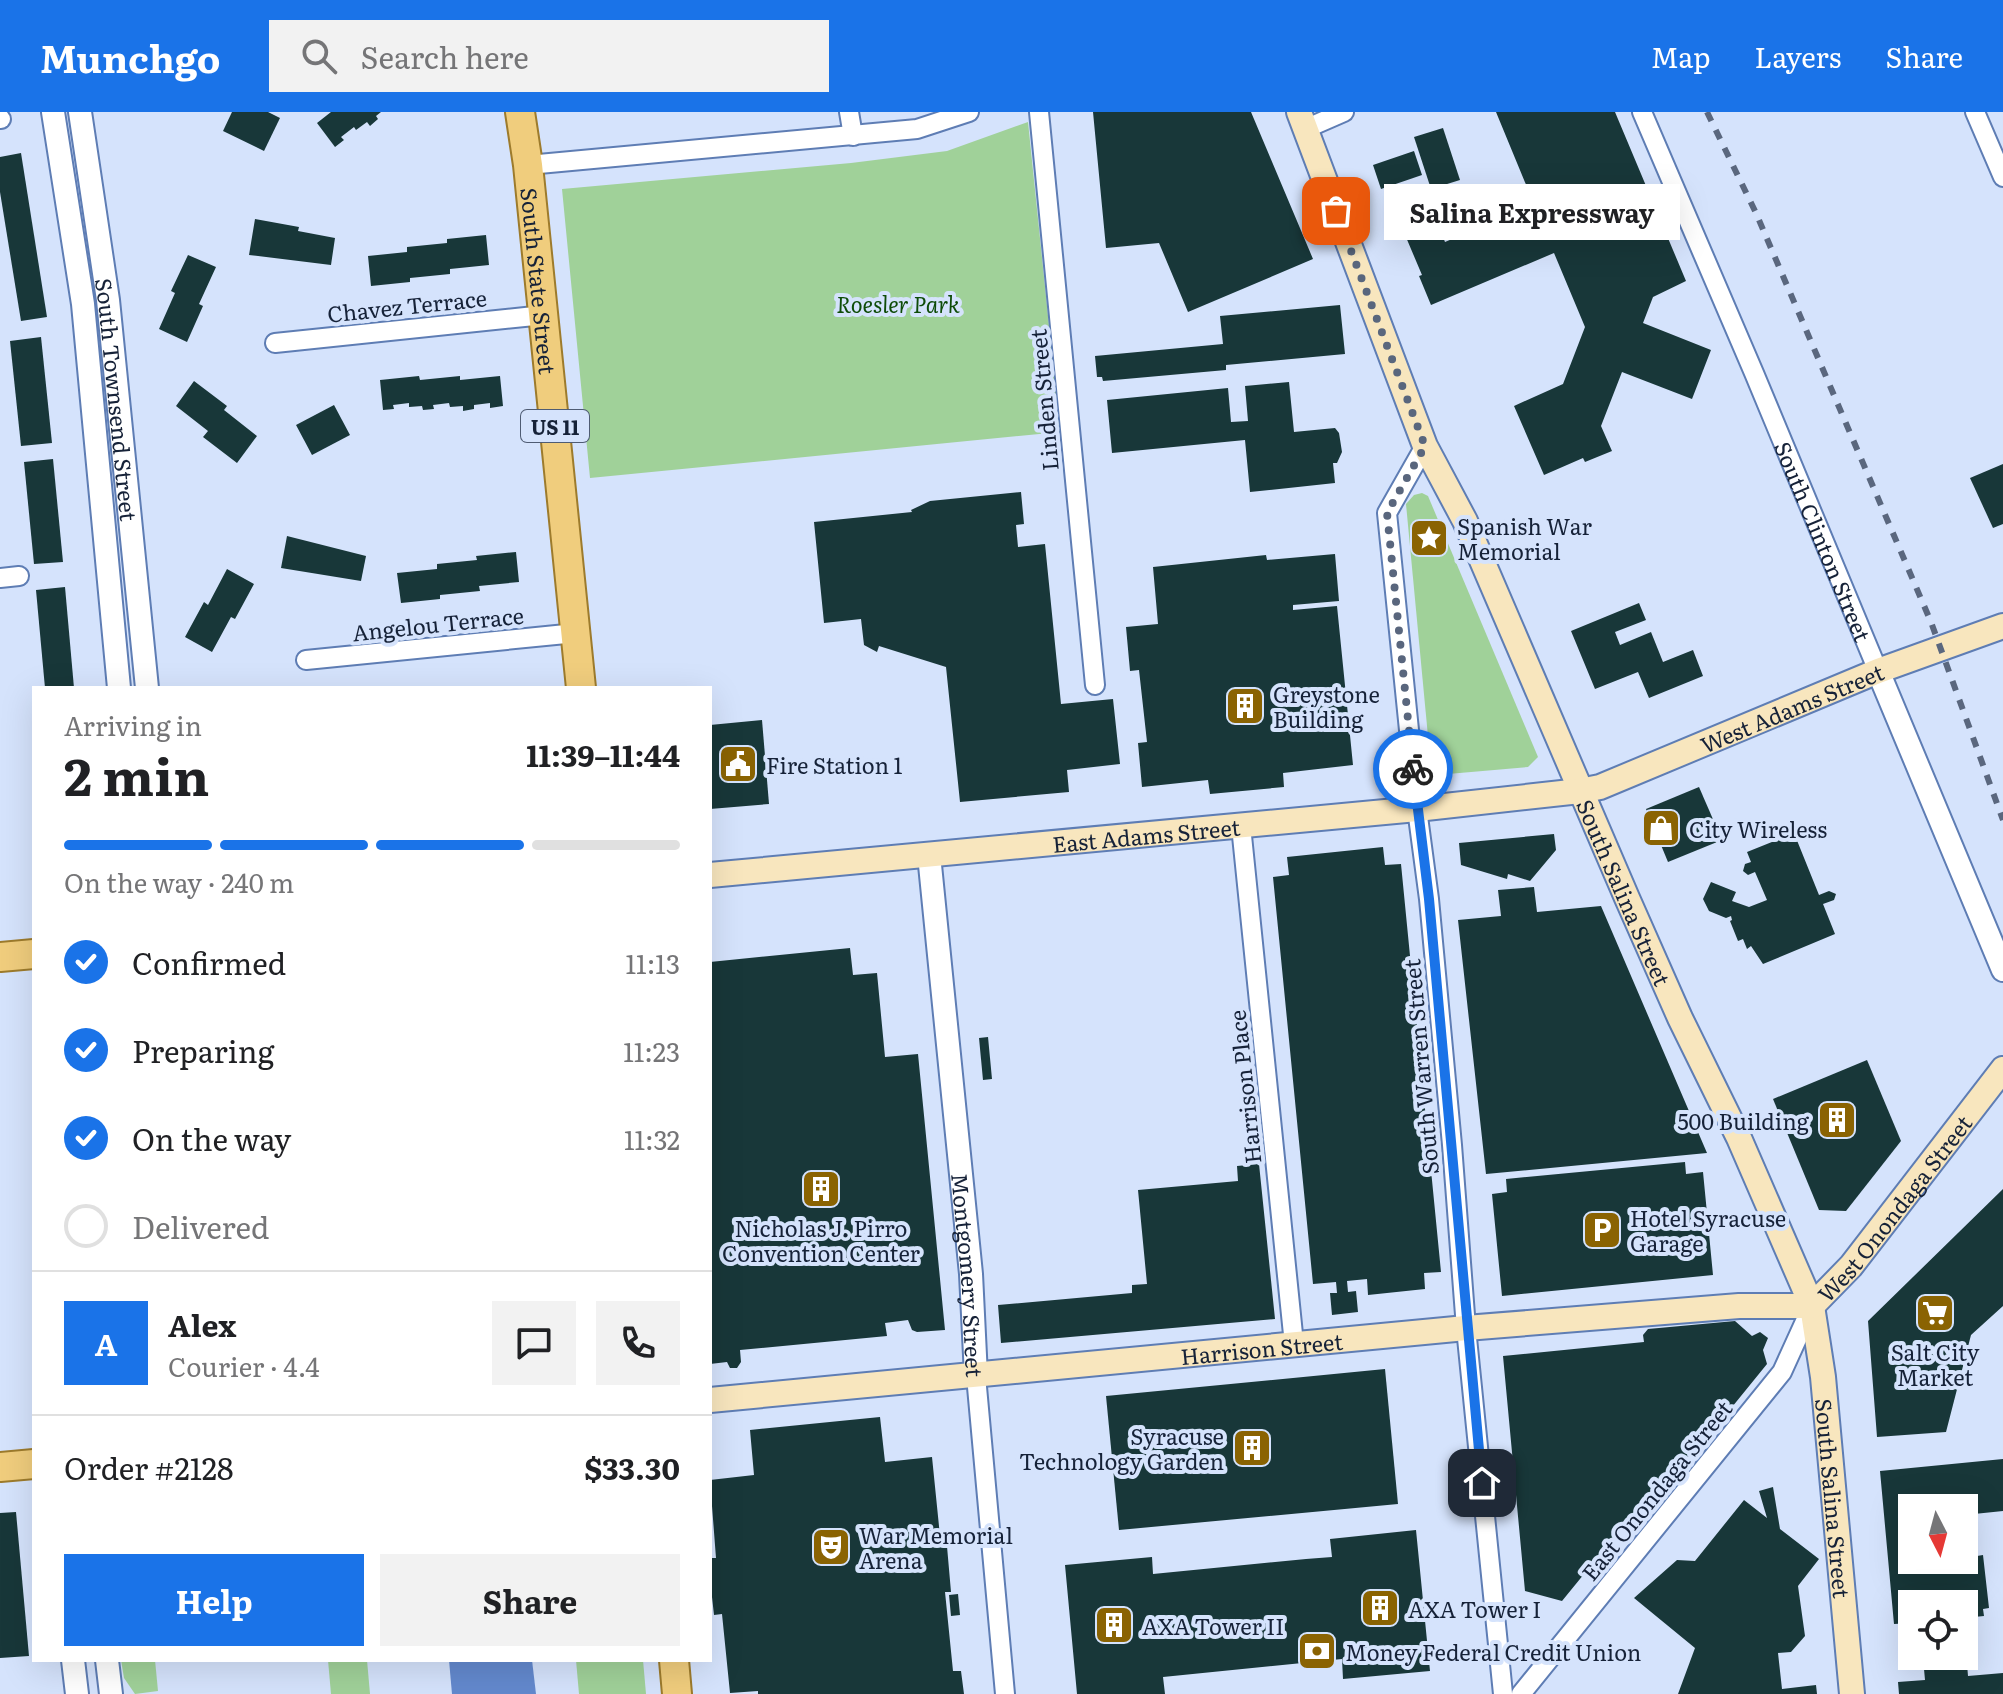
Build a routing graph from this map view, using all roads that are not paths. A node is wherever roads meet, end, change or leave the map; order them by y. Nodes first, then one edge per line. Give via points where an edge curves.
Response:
1 (53, 112) edge
2 (80, 112) edge
3 (520, 112) edge
4 (849, 112) edge
5 (969, 112) edge
6 (1039, 112) edge
7 (1344, 112) edge
8 (1642, 112) edge
9 (1975, 112) edge
10 (1302, 120) edge
11 (853, 136) junction
12 (528, 165) junction
13 (2001, 168) edge
14 (544, 315) junction
15 (275, 343) dead end
16 (114, 356) junction
17 (89, 358) junction
18 (1425, 446) junction
19 (2003, 626) edge
20 (576, 633) junction
21 (306, 660) dead end
22 (1878, 671) junction
23 (1095, 685) dead end
24 (119, 686) edge
25 (147, 686) edge
26 (581, 686) edge
27 (1580, 791) junction
28 (1417, 809) junction
29 (1241, 826) junction
30 (929, 855) junction
31 (712, 875) edge
32 (32, 954) edge
33 (0, 957) edge
34 (2003, 970) edge
35 (2003, 1069) edge
36 (1812, 1306) junction
37 (1466, 1328) junction
38 (1294, 1344) junction
39 (976, 1376) junction
40 (712, 1400) edge
41 (32, 1464) edge
42 (0, 1467) edge
43 (73, 1662) edge
44 (107, 1662) edge
45 (674, 1662) edge
46 (77, 1694) edge
47 (111, 1694) edge
48 (677, 1694) edge
49 (1005, 1694) edge
50 (1503, 1694) edge
51 (1521, 1694) edge
52 (1852, 1694) edge

1 - 17 street, South Townsend Street
2 - 16 street, South Townsend Street
3 - 12 main road, South State Street / US 11
4 - 11 street
5 - 11 street via 917,129
6 - 23 street, Linden Street
7 - 10 street
8 - 22 street, South Clinton Street
9 - 13 street
10 - 18 main road, South Salina Street
11 - 12 street
12 - 14 main road, South State Street / US 11
14 - 15 street, Chavez Terrace
14 - 20 main road, South State Street / US 11
16 - 17 street
16 - 25 street, South Townsend Street
17 - 24 street, South Townsend Street
18 - 27 main road, South Salina Street via 1465,521
18 - 28 street, South Warren Street via 1387,513
19 - 22 main road, West Adams Street
20 - 21 street, Angelou Terrace
20 - 26 main road, South State Street / US 11
22 - 27 main road, West Adams Street
22 - 34 street, South Clinton Street
27 - 28 main road, East Adams Street
27 - 36 main road, South Salina Street
28 - 29 main road, East Adams Street
28 - 37 street, South Warren Street
29 - 30 main road, East Adams Street
29 - 38 street, Harrison Place
30 - 31 main road, East Adams Street
30 - 39 street, Montgomery Street via 971,1274
32 - 33 main road
35 - 36 main road, West Onondaga Street via 1851,1266
36 - 37 main road, Harrison Street via 1739,1306
36 - 51 street, East Onondaga Street via 1782,1372
36 - 52 main road, South Salina Street
37 - 38 main road, Harrison Street
37 - 50 street, South Warren Street
38 - 39 main road, Harrison Street
39 - 40 main road, Harrison Street
39 - 49 street, Montgomery Street
41 - 42 main road
43 - 46 street
44 - 47 street
45 - 48 main road

